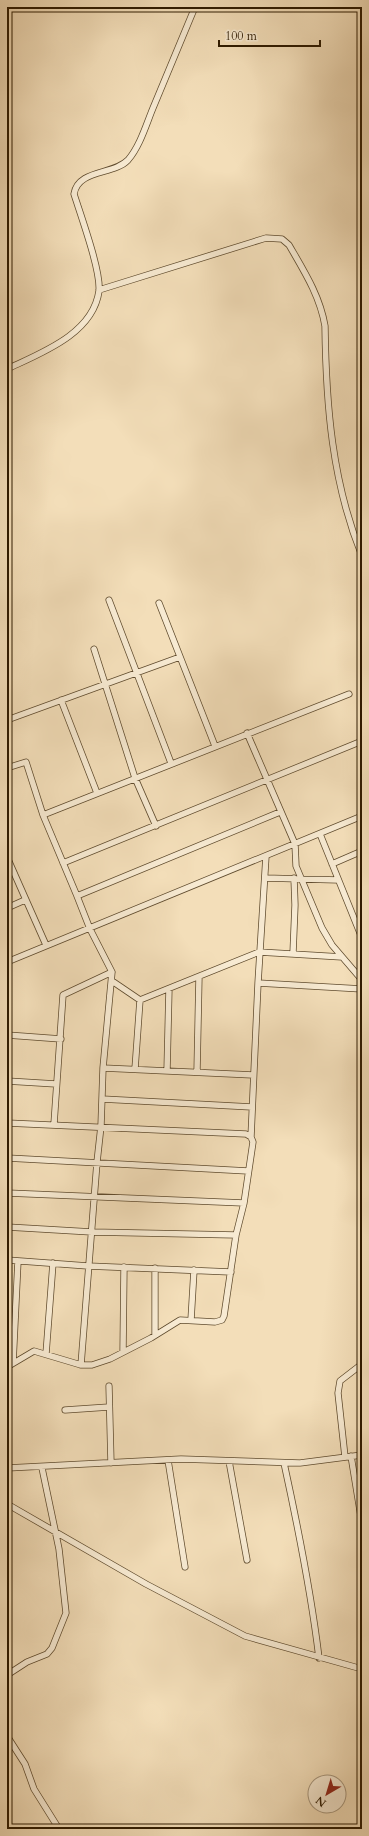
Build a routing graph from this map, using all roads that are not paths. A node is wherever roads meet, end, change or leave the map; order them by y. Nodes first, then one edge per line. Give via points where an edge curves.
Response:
1 (196, 7) edge
2 (99, 290) junction
3 (7, 369) edge
4 (362, 556) edge
5 (108, 600) dead end
6 (159, 603) dead end
7 (94, 649) dead end
8 (180, 656) junction
9 (136, 672) junction
10 (105, 684) junction
11 (349, 694) dead end
12 (61, 700) junction
13 (7, 720) edge
14 (247, 733) junction
15 (362, 741) edge
16 (215, 746) junction
17 (171, 763) junction
18 (7, 768) edge
19 (135, 778) junction
20 (267, 781) junction
21 (97, 793) junction
22 (280, 812) junction
23 (43, 815) junction
24 (362, 816) edge
25 (156, 826) junction
26 (320, 834) junction
27 (295, 844) junction
28 (362, 851) edge
29 (266, 856) junction
30 (7, 857) edge
31 (63, 863) junction
32 (332, 864) junction
33 (265, 878) junction
34 (294, 878) junction
35 (300, 878) junction
36 (338, 880) junction
37 (76, 896) junction
38 (25, 900) junction
39 (7, 908) edge
40 (90, 929) junction
41 (362, 938) edge
42 (46, 945) junction
43 (260, 952) junction
44 (293, 953) junction
45 (342, 957) junction
46 (7, 962) edge
47 (112, 972) junction
48 (199, 977) junction
49 (362, 980) edge
50 (112, 981) junction
51 (258, 983) junction
52 (169, 988) junction
53 (362, 989) edge
54 (140, 1000) junction
55 (7, 1035) edge
56 (61, 1038) junction
57 (103, 1068) junction
58 (135, 1069) junction
59 (166, 1071) junction
60 (197, 1072) junction
61 (254, 1075) junction
62 (7, 1081) edge
63 (56, 1084) junction
64 (102, 1099) junction
65 (252, 1106) junction
66 (7, 1123) edge
67 (54, 1124) junction
68 (102, 1126) junction
69 (251, 1137) junction
70 (7, 1158) edge
71 (97, 1162) junction
72 (248, 1171) junction
73 (7, 1194) edge
74 (94, 1198) junction
75 (244, 1203) junction
76 (7, 1227) edge
77 (92, 1232) junction
78 (236, 1235) junction
79 (7, 1260) edge
80 (18, 1261) junction
81 (52, 1263) junction
82 (88, 1266) junction
83 (124, 1267) junction
84 (155, 1268) junction
85 (194, 1270) junction
86 (231, 1272) junction
87 (191, 1320) junction
88 (155, 1335) junction
89 (123, 1352) junction
90 (46, 1354) junction
91 (13, 1363) junction
92 (81, 1364) junction
93 (362, 1364) edge
94 (7, 1367) edge
95 (109, 1386) dead end
96 (109, 1407) junction
97 (65, 1410) dead end
98 (362, 1455) edge
99 (348, 1456) junction
100 (168, 1460) junction
101 (229, 1461) junction
102 (111, 1463) junction
103 (284, 1463) junction
104 (7, 1468) edge
105 (42, 1468) junction
106 (7, 1504) edge
107 (362, 1523) edge
108 (54, 1532) junction
109 (247, 1560) dead end
110 (184, 1567) dead end
111 (318, 1658) junction
112 (362, 1670) edge
113 (7, 1675) edge
114 (7, 1736) edge
115 (59, 1829) edge

1 - 2 street via 131,156 121,165 80,181 75,188 74,194 98,274
2 - 3 street via 91,311 78,330
2 - 4 street via 266,238 282,239 289,245 317,295 322,310 329,420 338,479
5 - 9 street
6 - 8 street
7 - 10 street
8 - 9 street
8 - 16 street
9 - 10 street
9 - 17 street
10 - 12 street
10 - 19 street
11 - 14 street
12 - 13 street
12 - 21 street
14 - 16 street
14 - 20 street
15 - 20 street
16 - 17 street
17 - 19 street
18 - 23 street via 26,762
19 - 21 street
19 - 25 street
20 - 22 street
20 - 25 street
21 - 23 street
22 - 27 street
22 - 37 street
23 - 31 street
24 - 26 street
25 - 31 street
26 - 27 street
26 - 32 street
27 - 29 street
27 - 35 street via 296,866
28 - 32 street
29 - 33 street
29 - 40 street
30 - 38 street
31 - 37 street
32 - 36 street
33 - 34 street
33 - 43 street
34 - 35 street
34 - 44 street
35 - 36 street
35 - 45 street via 322,928
36 - 41 street
37 - 40 street
38 - 39 street
38 - 42 street
40 - 42 street
40 - 47 street
42 - 46 street
43 - 44 street
43 - 48 street
43 - 51 street
44 - 45 street
45 - 49 street
47 - 50 street
47 - 56 street via 64,995
48 - 52 street
48 - 60 street
50 - 54 street
50 - 57 street
51 - 53 street
51 - 61 street
52 - 54 street
52 - 59 street
54 - 58 street
55 - 56 street
56 - 63 street
57 - 58 street
57 - 64 street
58 - 59 street
59 - 60 street
60 - 61 street
61 - 65 street
62 - 63 street
63 - 67 street
64 - 65 street
64 - 68 street
65 - 69 street
66 - 67 street
67 - 68 street
68 - 69 street via 246,1134
68 - 71 street
69 - 72 street via 253,1142
70 - 71 street
71 - 72 street
71 - 74 street
72 - 75 street
73 - 74 street
74 - 75 street
74 - 77 street
75 - 78 street
76 - 77 street
77 - 78 street
77 - 82 street
78 - 86 street
79 - 80 street
80 - 81 street
80 - 91 street
81 - 82 street
81 - 90 street
82 - 83 street
82 - 92 street
83 - 84 street
83 - 89 street
84 - 85 street
84 - 88 street
85 - 86 street
85 - 87 street
86 - 87 street via 222,1320
87 - 88 street via 180,1320
88 - 89 street
89 - 92 street via 92,1365
90 - 91 street via 34,1351
90 - 92 street
91 - 94 street
93 - 99 street via 340,1382 338,1393
95 - 96 street
96 - 97 street
96 - 102 street
98 - 99 street
99 - 103 street
99 - 107 street
100 - 101 street
100 - 102 street
100 - 110 street
101 - 103 street
101 - 109 street
102 - 105 street
103 - 111 street via 313,1608
104 - 105 street
105 - 108 street
106 - 108 street
108 - 111 street via 245,1636
108 - 113 street via 59,1549 66,1613 52,1648 47,1654 27,1662
111 - 112 street
114 - 115 street via 25,1764 34,1789

